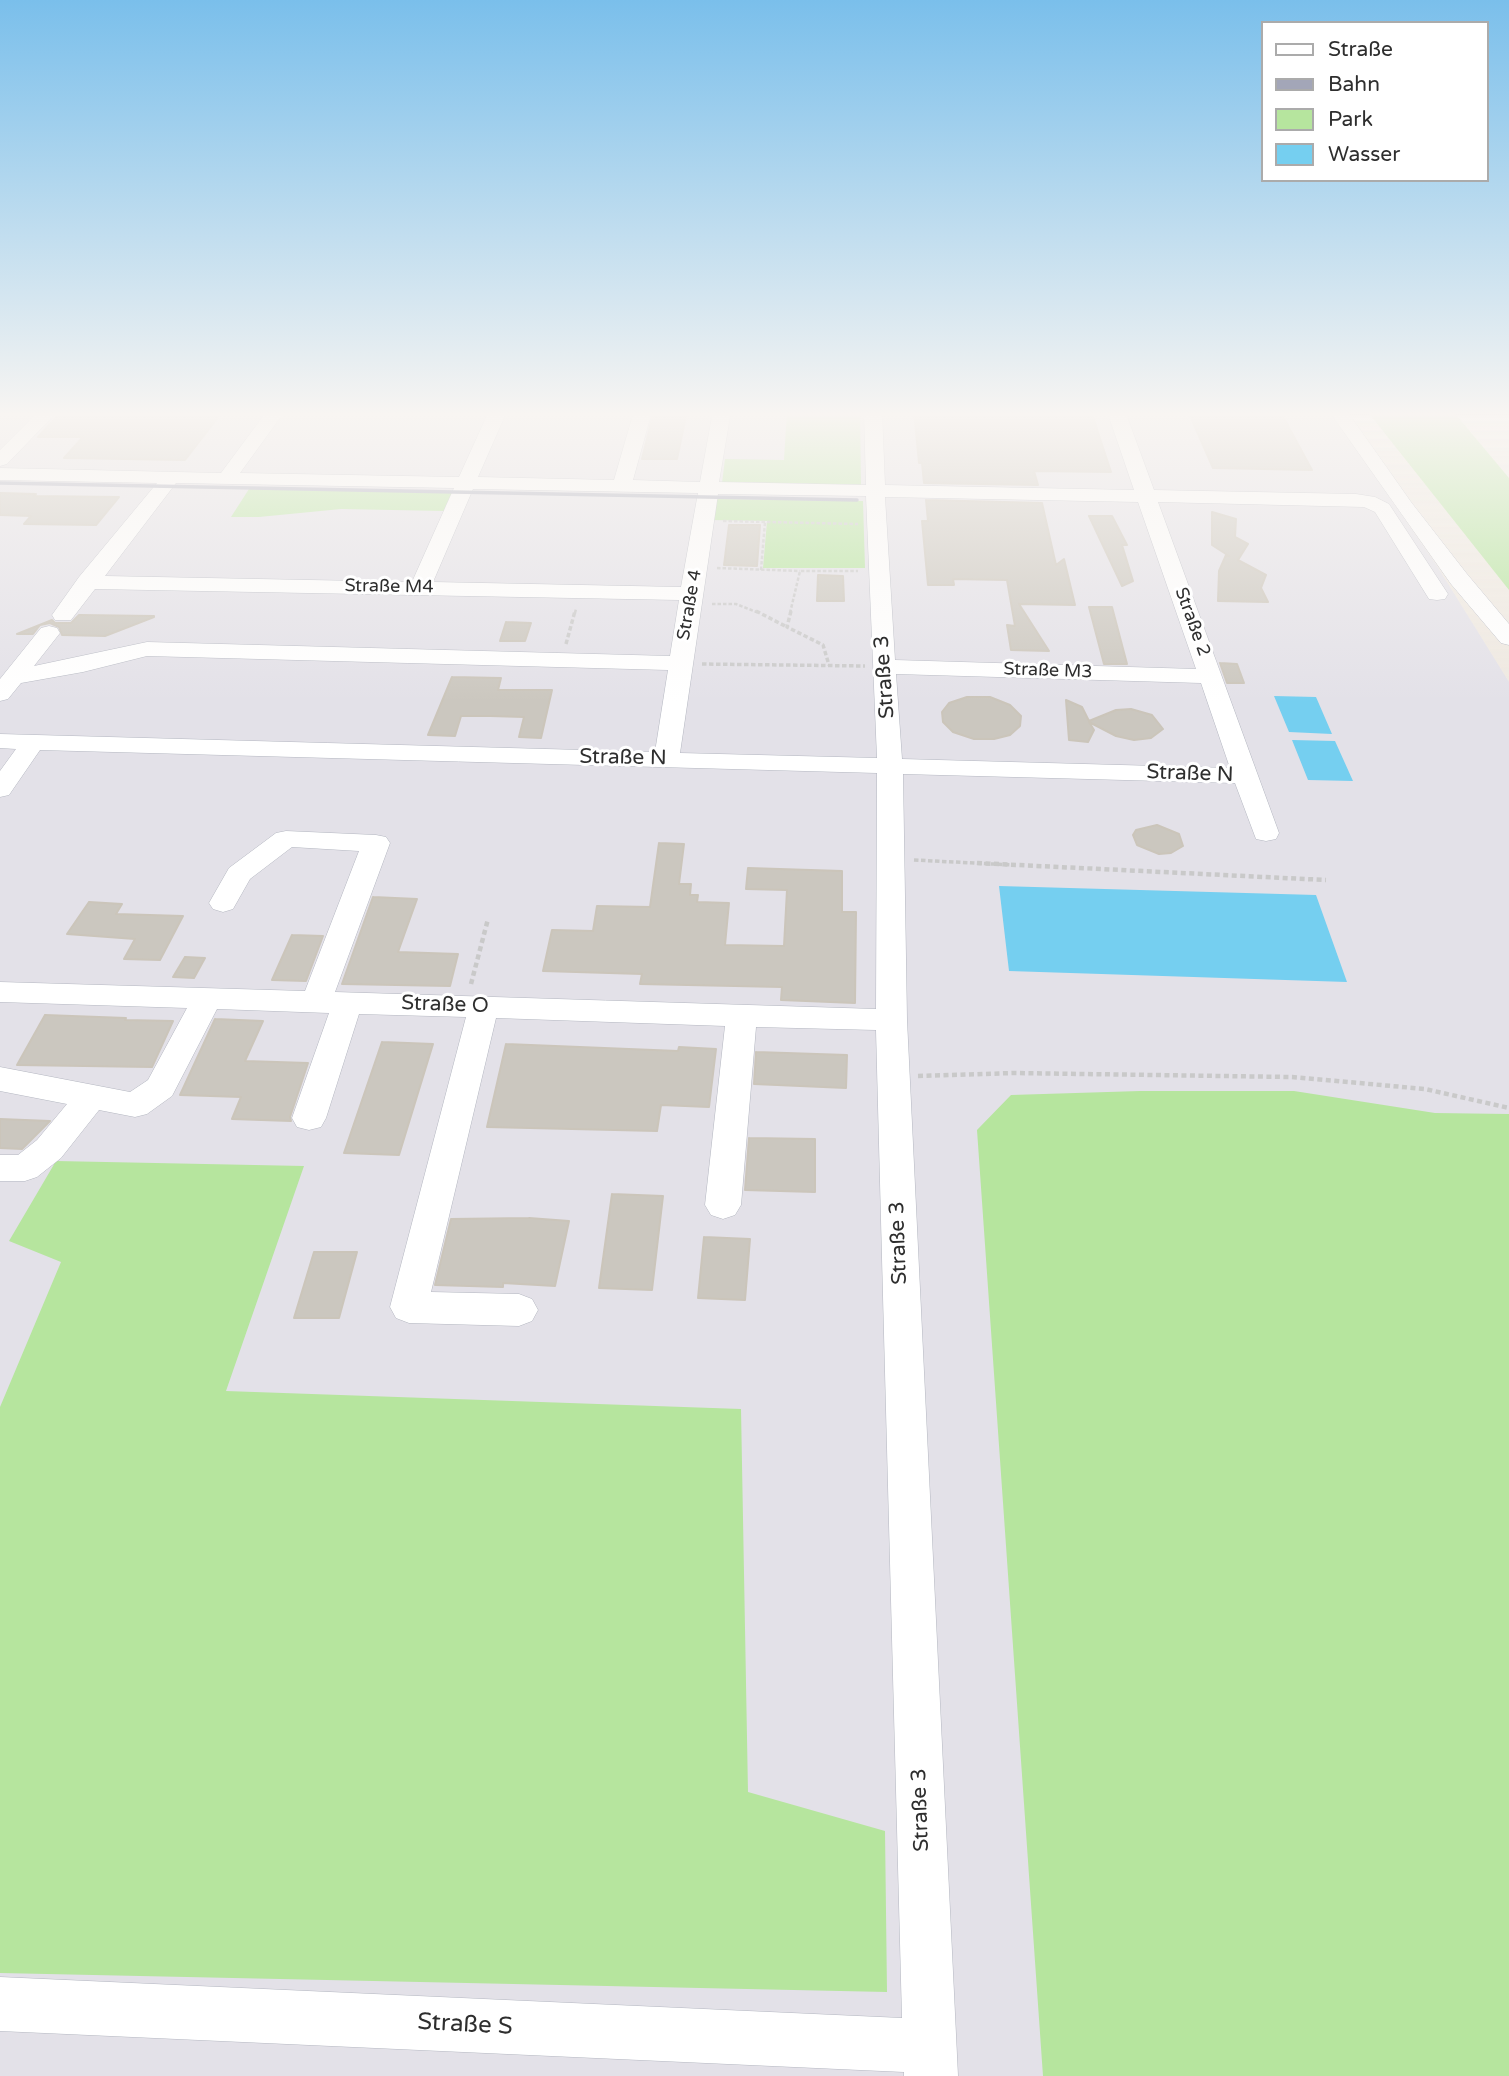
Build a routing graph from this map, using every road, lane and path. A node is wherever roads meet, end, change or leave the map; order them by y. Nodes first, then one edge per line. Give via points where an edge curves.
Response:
1 (147, 508) edge
2 (455, 508) edge
3 (707, 508) edge
4 (876, 508) edge
5 (1150, 508) edge
6 (1379, 508) edge
7 (1405, 508) edge
8 (705, 521) junction
9 (765, 522) junction
10 (876, 524) junction
11 (696, 567) junction
12 (761, 570) junction
13 (800, 571) junction
14 (878, 571) junction
15 (88, 582) junction
16 (420, 587) junction
17 (581, 591) junction
18 (1437, 594) dead end
19 (690, 599) junction
20 (787, 627) junction
21 (1509, 638) edge
22 (561, 660) junction
23 (680, 663) junction
24 (829, 666) junction
25 (885, 667) junction
26 (1212, 676) junction
27 (7, 685) edge
28 (0, 741) edge
29 (33, 742) junction
30 (667, 759) junction
31 (890, 765) junction
32 (1246, 776) junction
33 (0, 789) edge
34 (1266, 834) dead end
35 (889, 859) junction
36 (1326, 880) dead end
37 (223, 903) dead end
38 (488, 919) dead end
39 (4, 998) edge
40 (208, 998) junction
41 (316, 1001) junction
42 (348, 1002) junction
43 (475, 1006) junction
44 (742, 1014) junction
45 (891, 1020) junction
46 (893, 1076) junction
47 (0, 1079) edge
48 (92, 1096) junction
49 (1509, 1108) edge
50 (309, 1118) dead end
51 (0, 1168) edge
52 (723, 1205) dead end
53 (519, 1311) dead end
54 (0, 2004) edge
55 (931, 2061) edge

1 - 15 street
2 - 16 street
3 - 8 street, Straße 4
4 - 10 street, Straße 3
5 - 26 street, Straße 2
6 - 18 street
7 - 21 street
8 - 9 path
8 - 11 street, Straße 4
9 - 10 path
9 - 12 path
10 - 14 street, Straße 3
11 - 12 path
11 - 19 street, Straße 4
12 - 13 path
13 - 14 path
13 - 20 path
14 - 25 street, Straße 3
15 - 16 street, Straße M4
15 - 27 street
16 - 17 street, Straße M4
17 - 19 street, Straße M4
17 - 22 path
19 - 20 path via 750,608
19 - 23 street, Straße 4
20 - 24 path via 823,645
22 - 23 street
22 - 27 street via 146,649
23 - 24 path
23 - 30 street, Straße 4
24 - 25 path
25 - 26 street, Straße M3
25 - 31 street, Straße 3
26 - 32 street, Straße 2
28 - 29 street, Straße N
29 - 30 street, Straße N
29 - 33 street
30 - 31 street, Straße N
31 - 32 street, Straße N
31 - 35 street, Straße 3
32 - 34 street, Straße 2
35 - 36 path
35 - 45 street, Straße 3
37 - 41 street via 239,874 286,839 376,843
38 - 43 path
39 - 40 street, Straße O
40 - 41 street, Straße O
40 - 48 street via 160,1088 135,1105
41 - 42 street, Straße O
42 - 43 street, Straße O
42 - 50 street
43 - 44 street, Straße O
43 - 53 street via 409,1307
44 - 45 street, Straße O
44 - 52 street
45 - 46 street, Straße 3
46 - 49 path via 1292,1077 1425,1089
46 - 55 street, Straße 3
47 - 48 street
48 - 51 street via 49,1149 24,1168
54 - 55 street, Straße S

